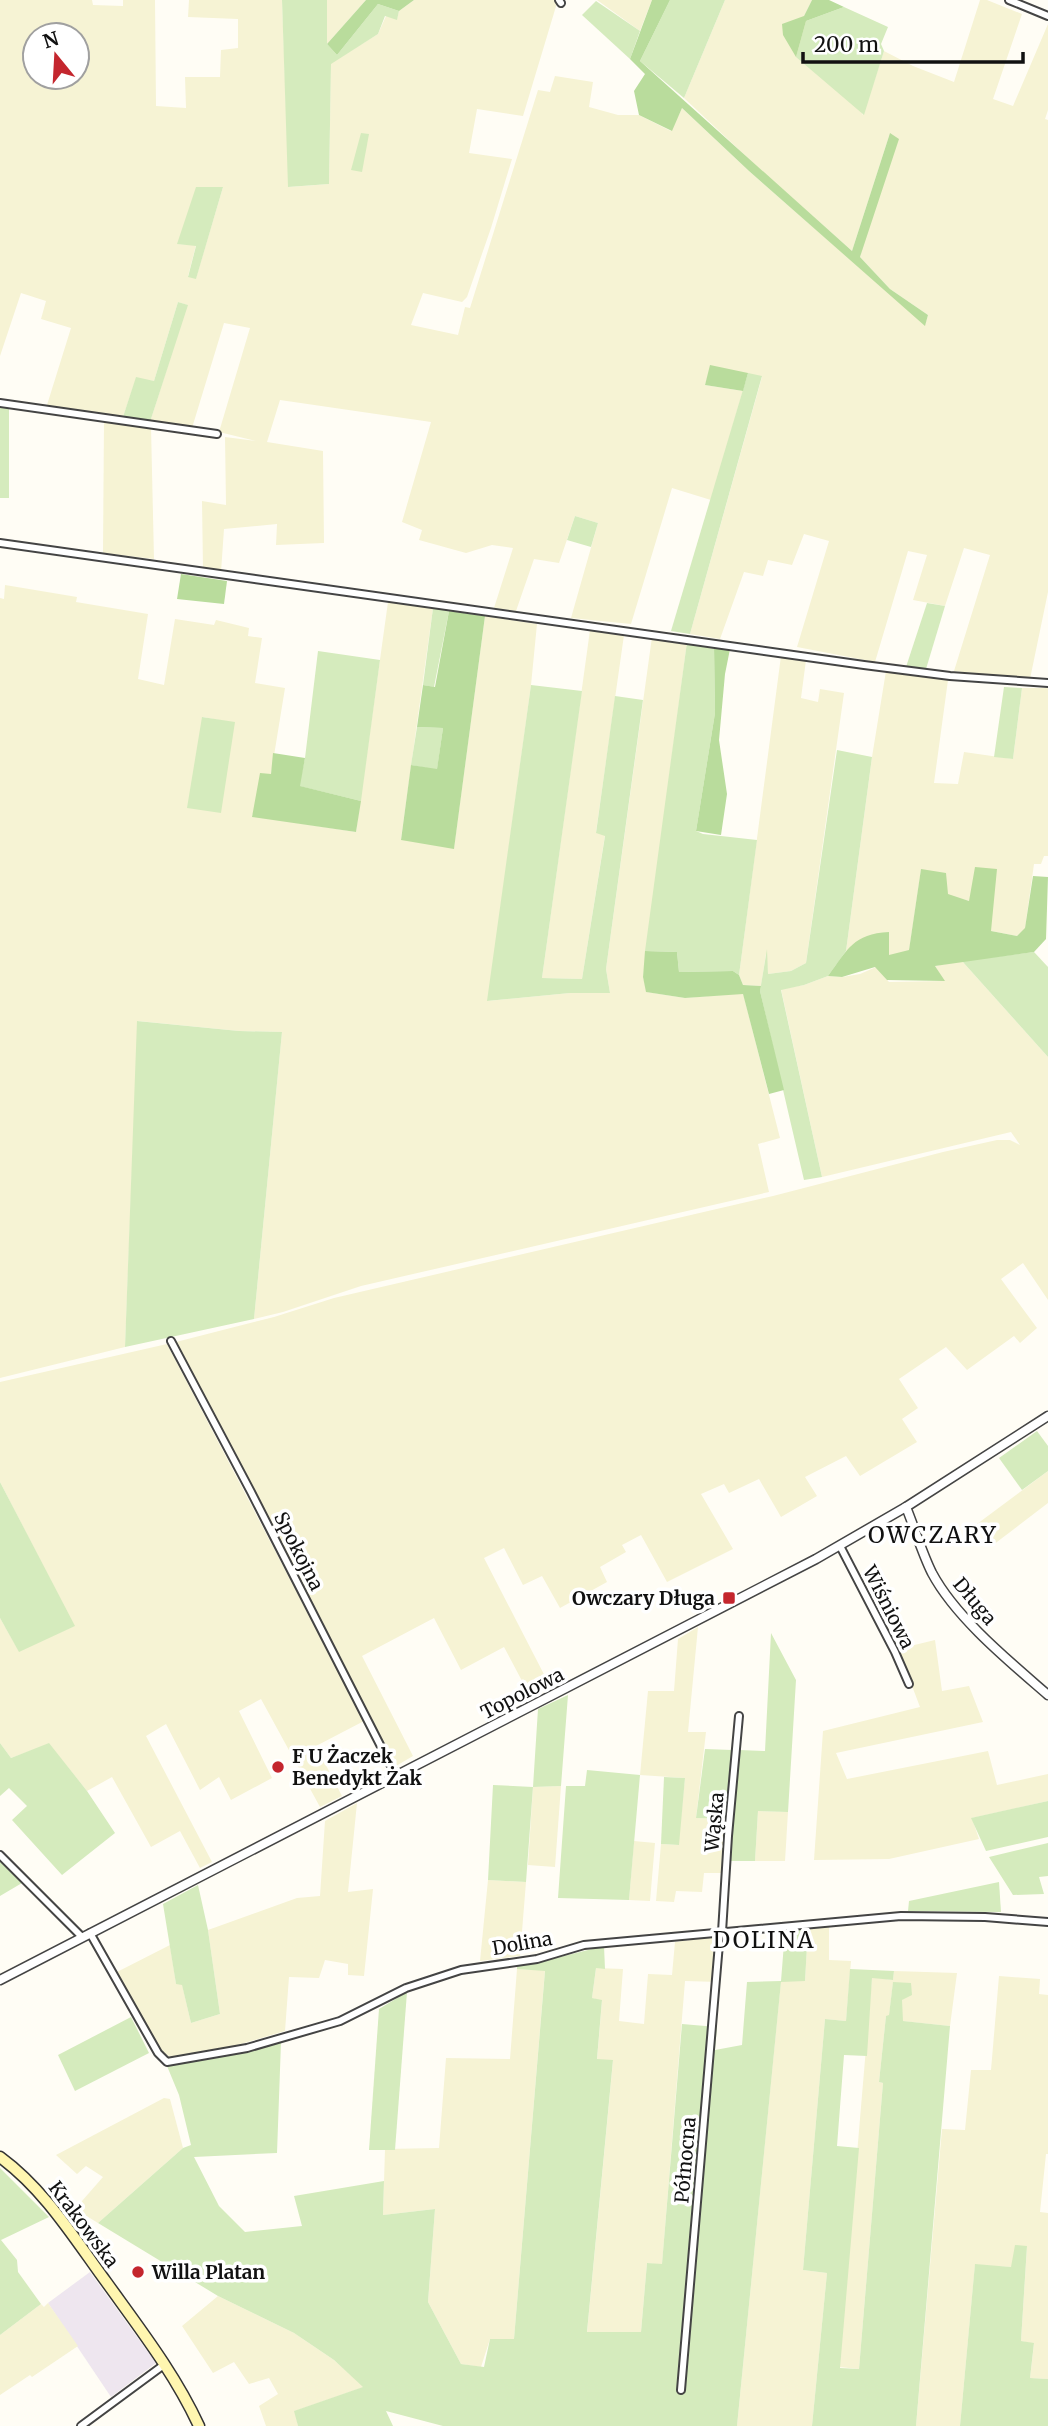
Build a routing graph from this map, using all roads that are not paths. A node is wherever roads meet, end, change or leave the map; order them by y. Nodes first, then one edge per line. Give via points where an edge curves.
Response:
1 (1009, 0) edge
2 (1048, 16) edge
3 (0, 402) edge
4 (217, 433) dead end
5 (0, 543) edge
6 (1044, 683) edge
7 (171, 1341) dead end
8 (1048, 1416) edge
9 (906, 1507) junction
10 (840, 1546) junction
11 (909, 1684) dead end
12 (1048, 1695) edge
13 (739, 1716) dead end
14 (396, 1776) junction
15 (0, 1855) edge
16 (1048, 1922) edge
17 (721, 1932) junction
18 (86, 1935) junction
19 (0, 1980) edge
20 (0, 2157) edge
21 (165, 2364) junction
22 (681, 2390) dead end
23 (81, 2426) edge
24 (199, 2426) edge

1 - 2 street
3 - 4 street
5 - 6 street via 863,665
7 - 14 street, Spokojna
8 - 9 street, Topolowa
9 - 10 street, Topolowa
9 - 12 street, Długa via 933,1574 955,1605
10 - 11 street, Wiśniowa
10 - 14 street, Topolowa
13 - 17 street, Wąska
14 - 18 street, Topolowa
15 - 18 street
16 - 17 street, Dolina via 916,1916
17 - 18 street, Dolina via 584,1945 537,1959 461,1970 405,1988 340,2021 247,2048 167,2062
17 - 22 street, Północna
18 - 19 street, Topolowa
20 - 21 main road, Krakowska via 46,2199
21 - 23 street
21 - 24 main road, Krakowska

